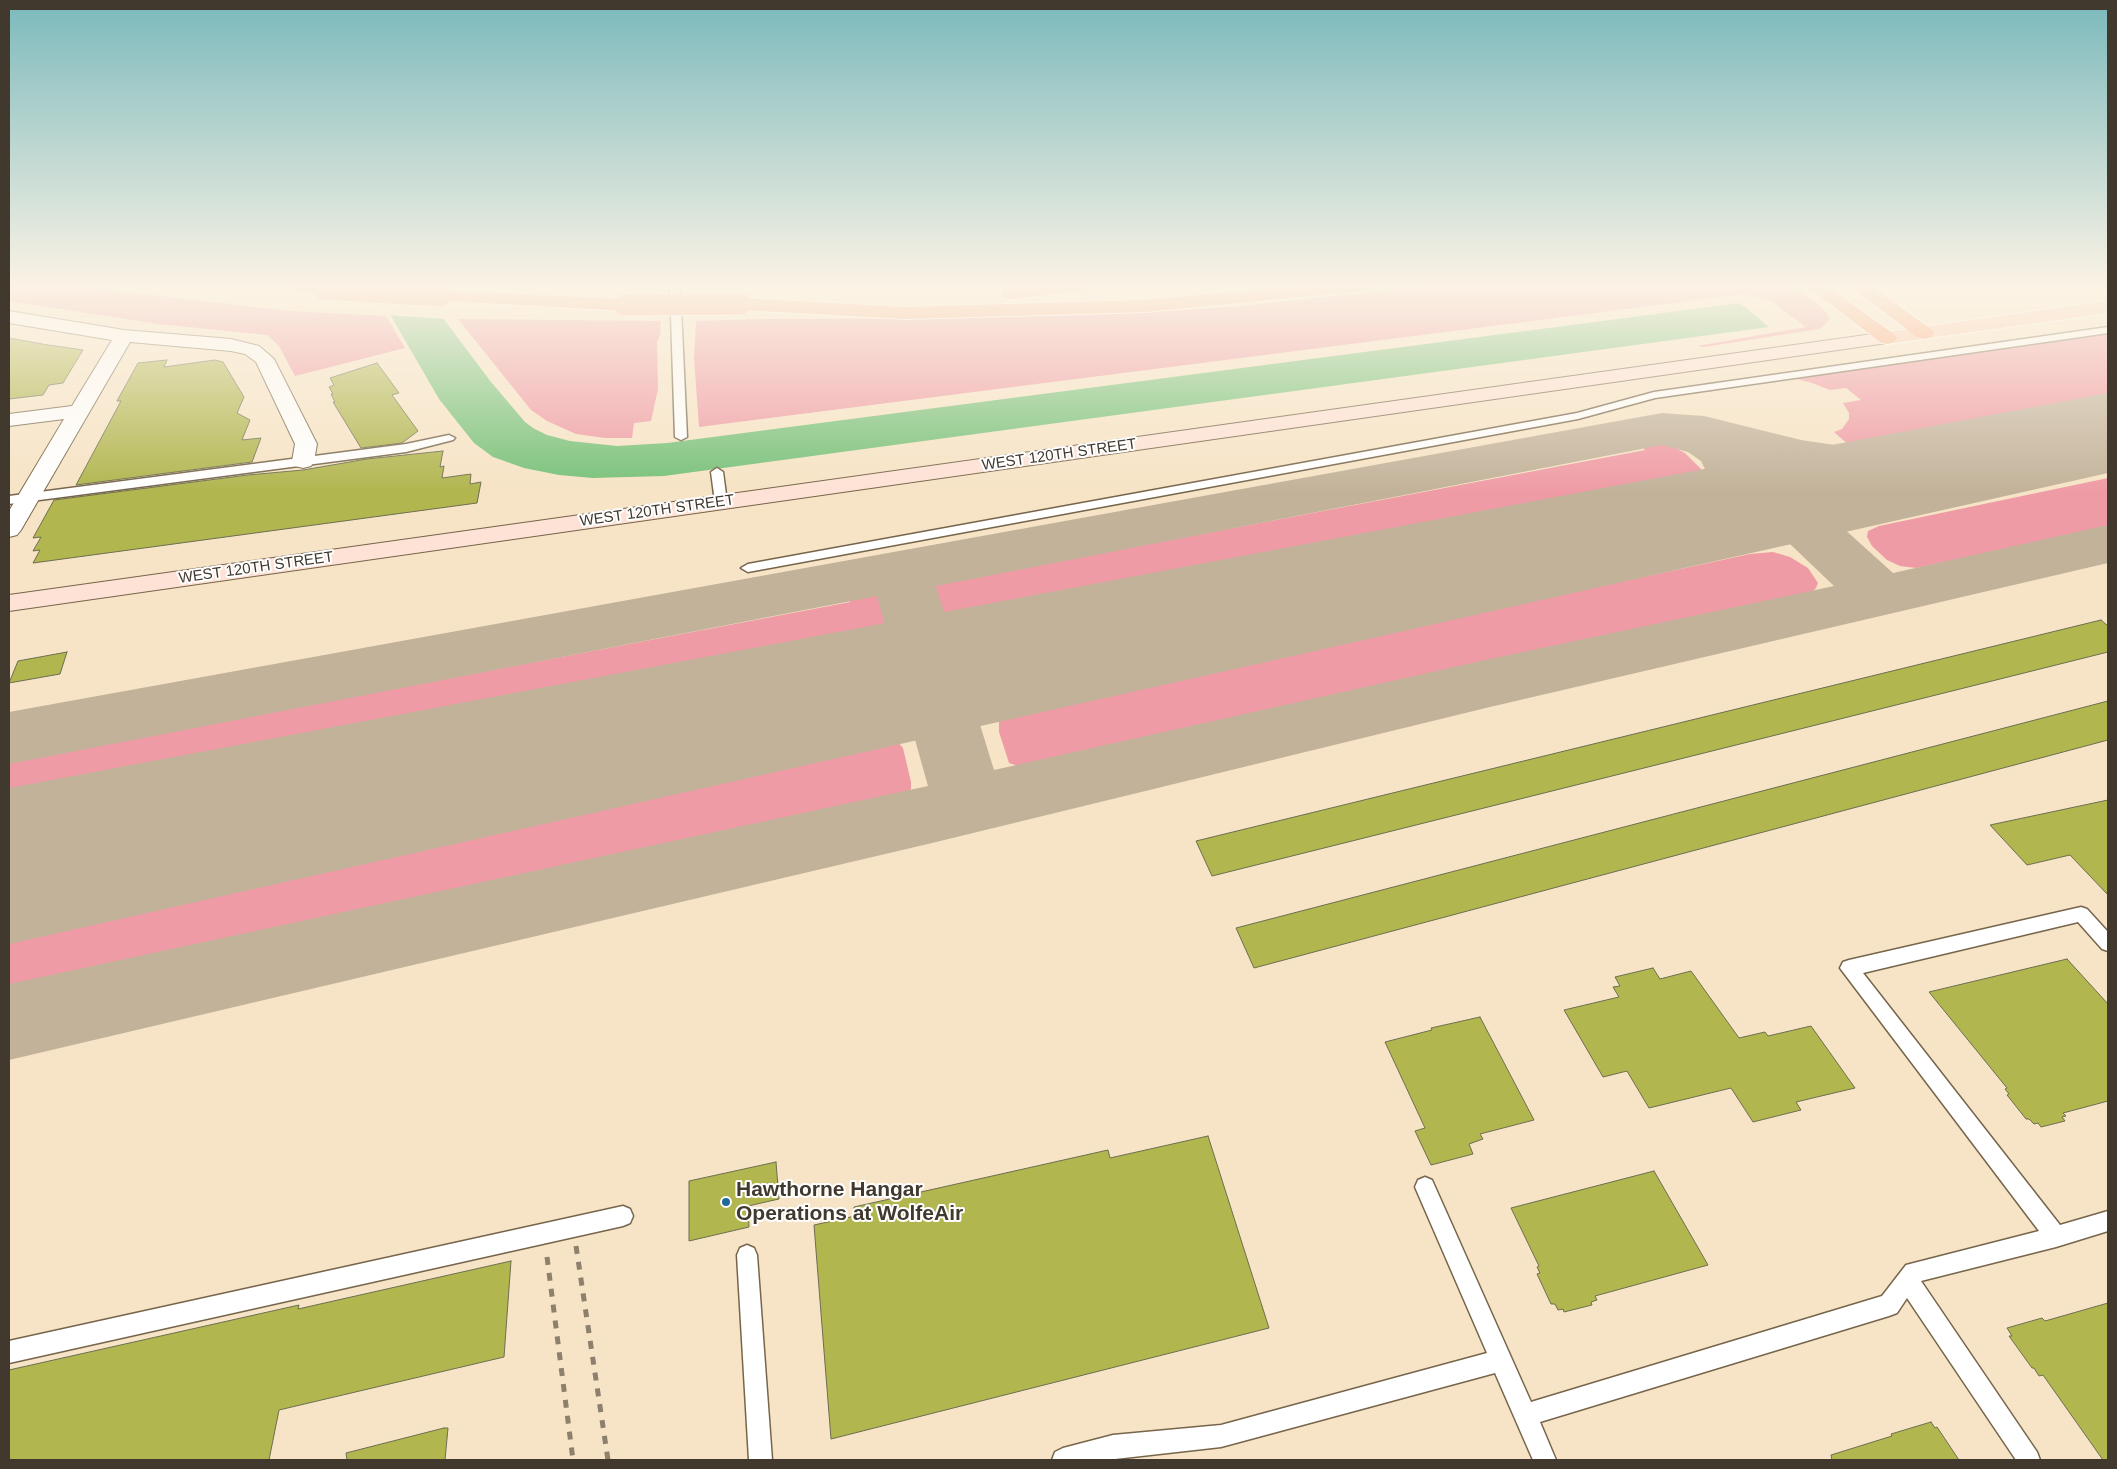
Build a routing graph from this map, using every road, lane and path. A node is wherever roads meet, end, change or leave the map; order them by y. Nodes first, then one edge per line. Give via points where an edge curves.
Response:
1 (113, 355) edge
2 (260, 355) edge
3 (678, 355) edge
4 (1769, 355) edge
5 (1937, 355) edge
6 (79, 412) junction
7 (9, 420) edge
8 (681, 437) dead end
9 (449, 438) dead end
10 (303, 461) junction
11 (717, 472) dead end
12 (18, 498) edge
13 (721, 502) junction
14 (9, 530) edge
15 (748, 568) dead end
16 (9, 603) edge
17 (2108, 944) edge
18 (1425, 1187) dead end
19 (622, 1216) dead end
20 (2108, 1221) edge
21 (2056, 1237) junction
22 (747, 1255) dead end
23 (1908, 1280) junction
24 (9, 1352) edge
25 (1501, 1360) junction
26 (1525, 1415) junction
27 (761, 1460) edge
28 (1062, 1460) edge
29 (1545, 1460) edge
30 (2029, 1460) edge

1 - 6 street
2 - 10 street via 306,444
3 - 8 lane
4 - 13 main road, WEST 120TH STREET
5 - 15 lane via 1654,395 1578,416
6 - 7 street
6 - 12 street
9 - 10 lane via 406,448
10 - 12 lane
11 - 13 lane
12 - 14 street
13 - 16 main road, WEST 120TH STREET
17 - 21 lane via 2081,914 1849,968
18 - 25 lane
19 - 24 lane
20 - 21 lane
21 - 23 lane via 1914,1272
22 - 27 lane
23 - 26 lane via 1889,1305
23 - 30 lane
25 - 26 lane
25 - 28 lane via 1220,1436 1113,1447
26 - 29 lane

